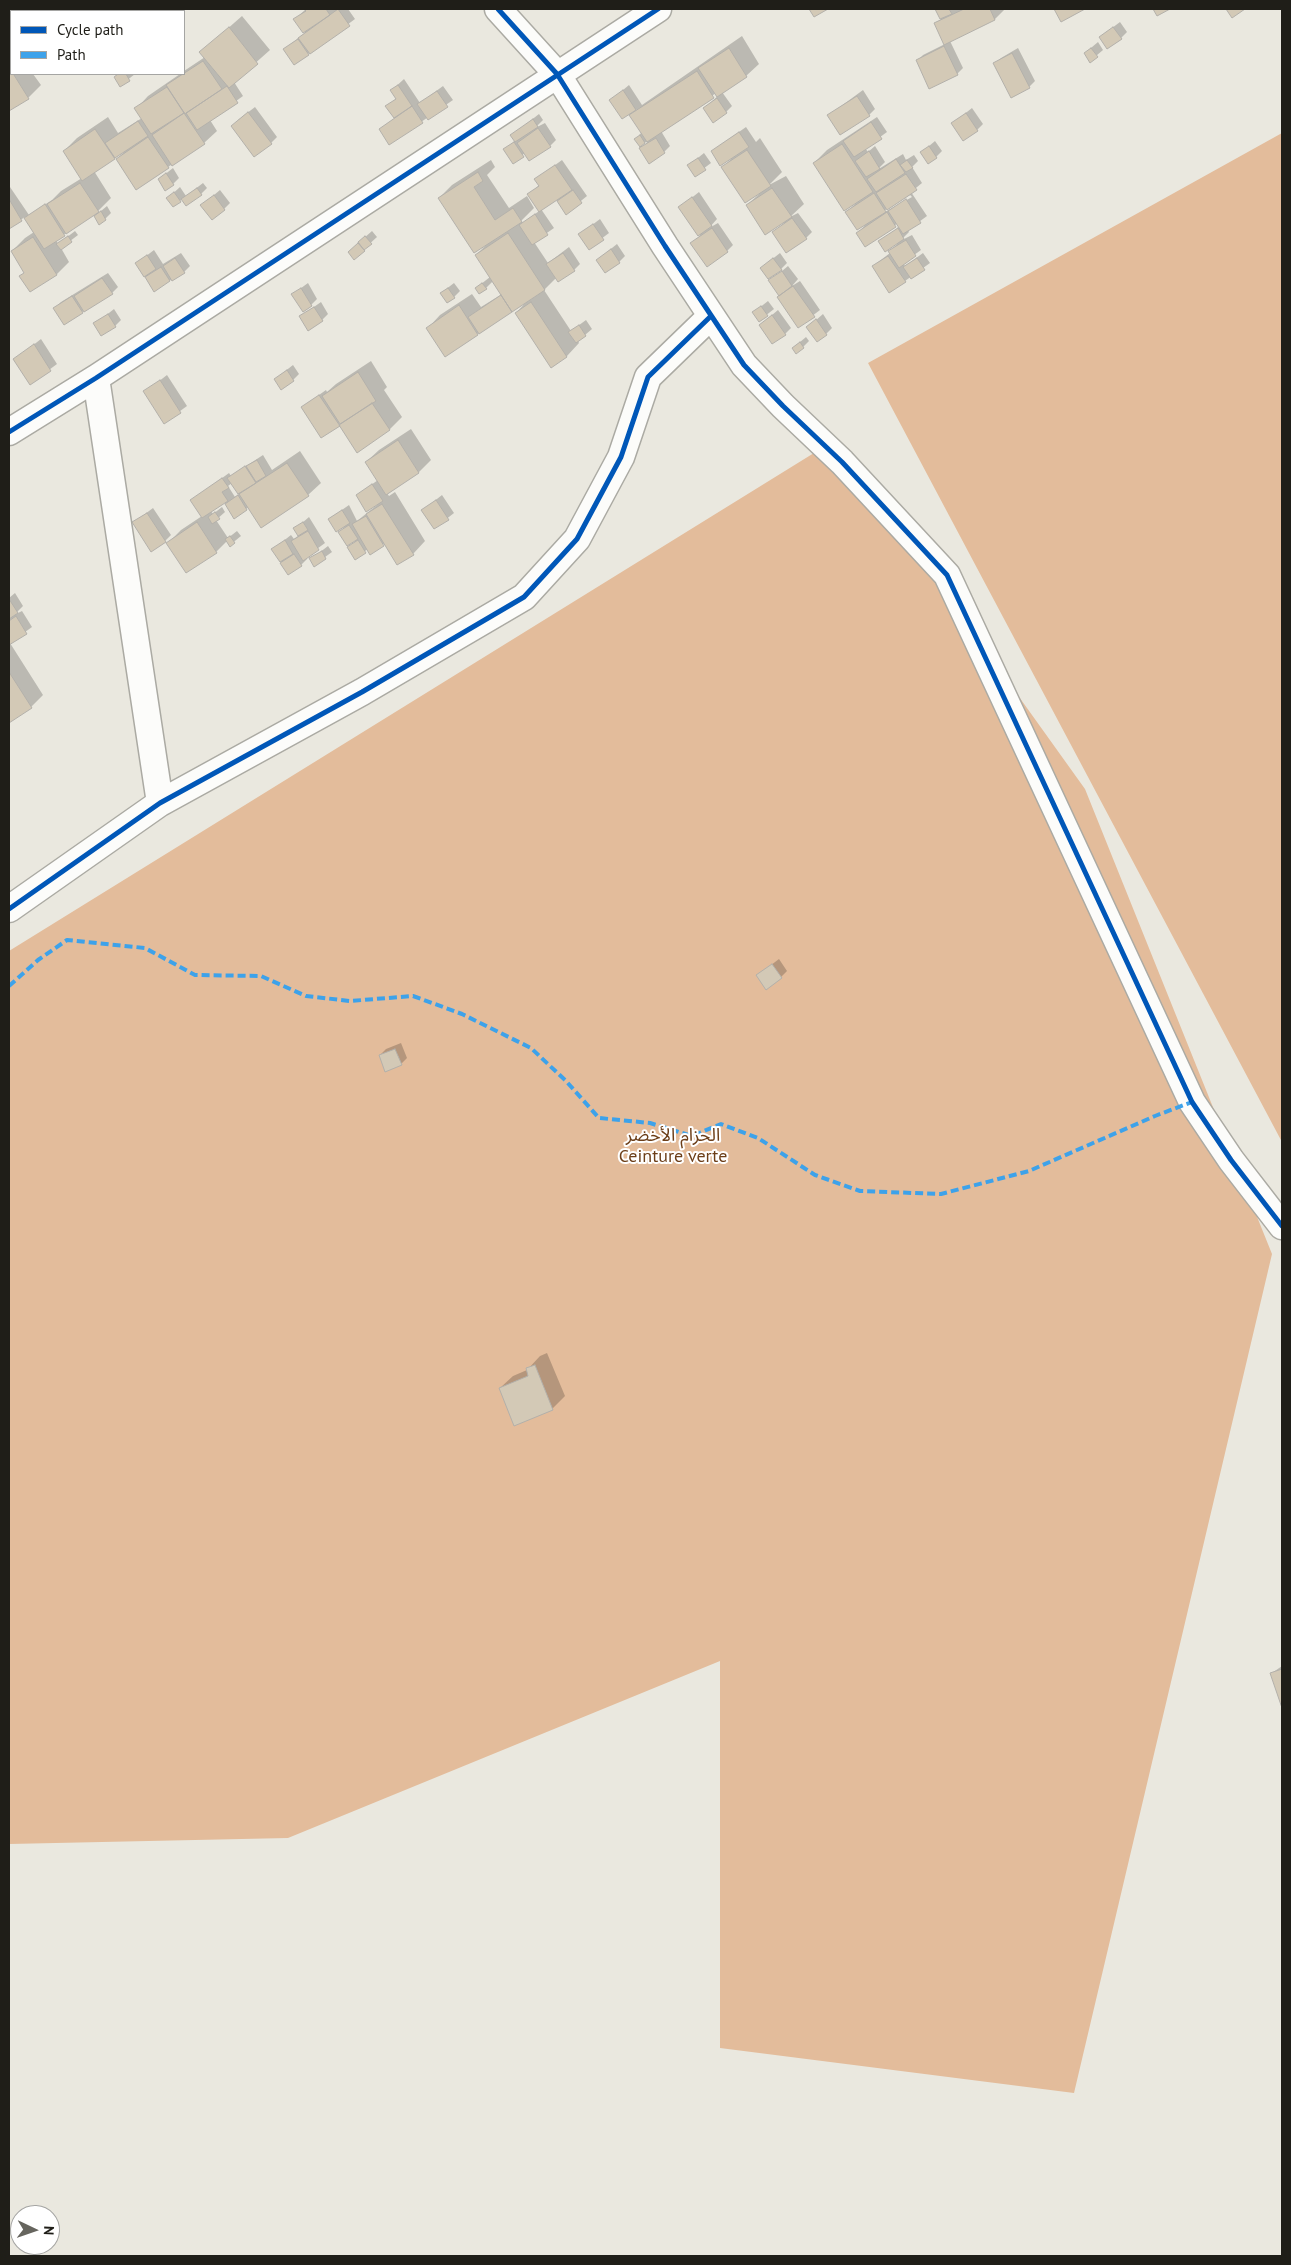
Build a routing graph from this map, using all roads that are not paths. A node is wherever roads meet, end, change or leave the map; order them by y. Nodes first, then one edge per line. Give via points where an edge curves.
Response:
1 (498, 9) edge
2 (658, 9) edge
3 (557, 74) junction
4 (711, 316) junction
5 (96, 378) junction
6 (9, 432) edge
7 (160, 804) junction
8 (9, 909) edge
9 (1282, 1226) edge

1 - 3 street
2 - 3 street
3 - 4 street
3 - 5 street
4 - 7 street via 648,377 622,457 577,539 524,597
4 - 9 street via 744,365 842,462 947,575 1192,1102
5 - 6 street
5 - 7 street
7 - 8 street

